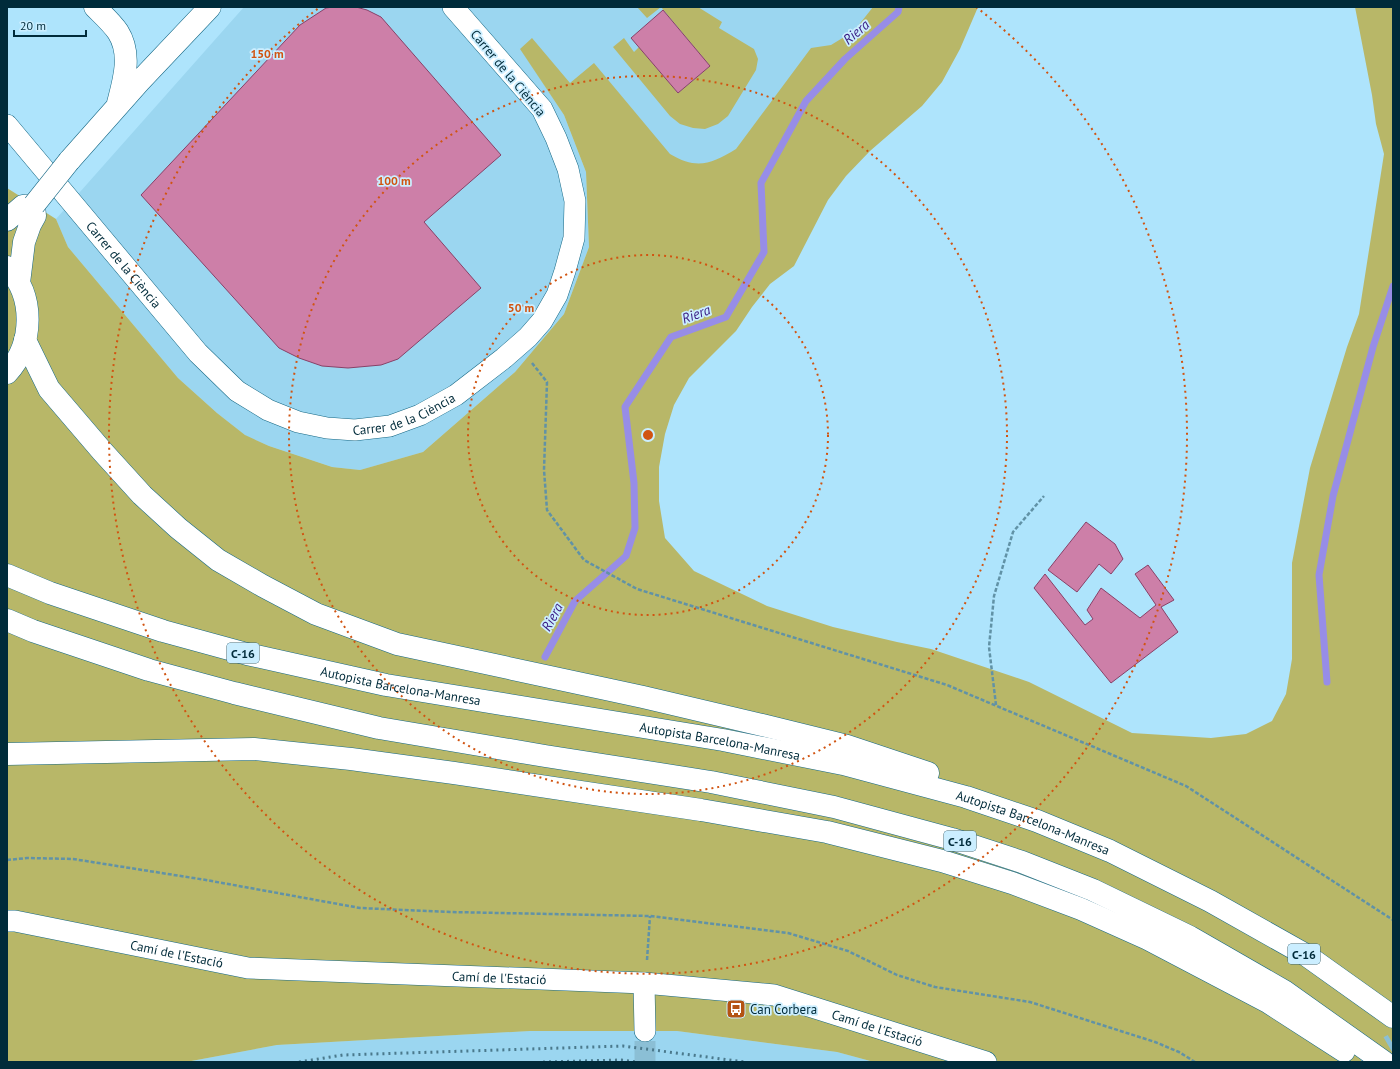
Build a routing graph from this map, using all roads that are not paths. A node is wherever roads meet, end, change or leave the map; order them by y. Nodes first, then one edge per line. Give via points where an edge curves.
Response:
1 (95, 7) edge
2 (210, 7) edge
3 (453, 7) edge
4 (118, 106) junction
5 (7, 126) edge
6 (34, 205) junction
7 (7, 220) edge
8 (13, 275) edge
9 (26, 340) junction
10 (7, 373) edge
11 (7, 575) edge
12 (7, 620) edge
13 (7, 754) edge
14 (1037, 822) junction
15 (7, 921) edge
16 (644, 983) junction
17 (1393, 1017) edge
18 (645, 1031) tunnel mouth
19 (986, 1062) edge
20 (1362, 1062) edge
21 (1384, 1062) edge

1 - 4 main road via 119,33 126,53 126,67
2 - 4 main road
3 - 5 street, Carrer de la Ciència via 542,109 568,169 575,200 574,238 557,295 542,321 528,337 456,395 420,415 390,426 355,430 298,422 268,410 237,391 198,353
4 - 6 main road, bridge
6 - 7 main road via 23,206
6 - 8 main road via 35,216
8 - 9 main road via 23,292 28,311
9 - 10 main road via 19,357
9 - 14 main road via 49,389 142,494 178,528 218,560 316,614 397,644 643,697 847,746 930,774
11 - 14 main road, Autopista Barcelona-Manresa / C-16 via 50,593 163,632 247,654 386,685 723,740 843,764 966,797
12 - 21 main road, C-16 via 149,670 379,728 711,782 834,807 952,839 1022,862 1093,890 1190,937 1284,991
13 - 20 main road via 262,750 454,773 701,810 827,832 942,861 1012,883 1081,909 1148,939 1268,1002
14 - 17 main road, Autopista Barcelona-Manresa / C-16 via 1110,851 1210,901 1306,955
15 - 16 street, Camí de l'Estació via 248,968
16 - 18 street
16 - 19 street, Camí de l'Estació via 774,995

